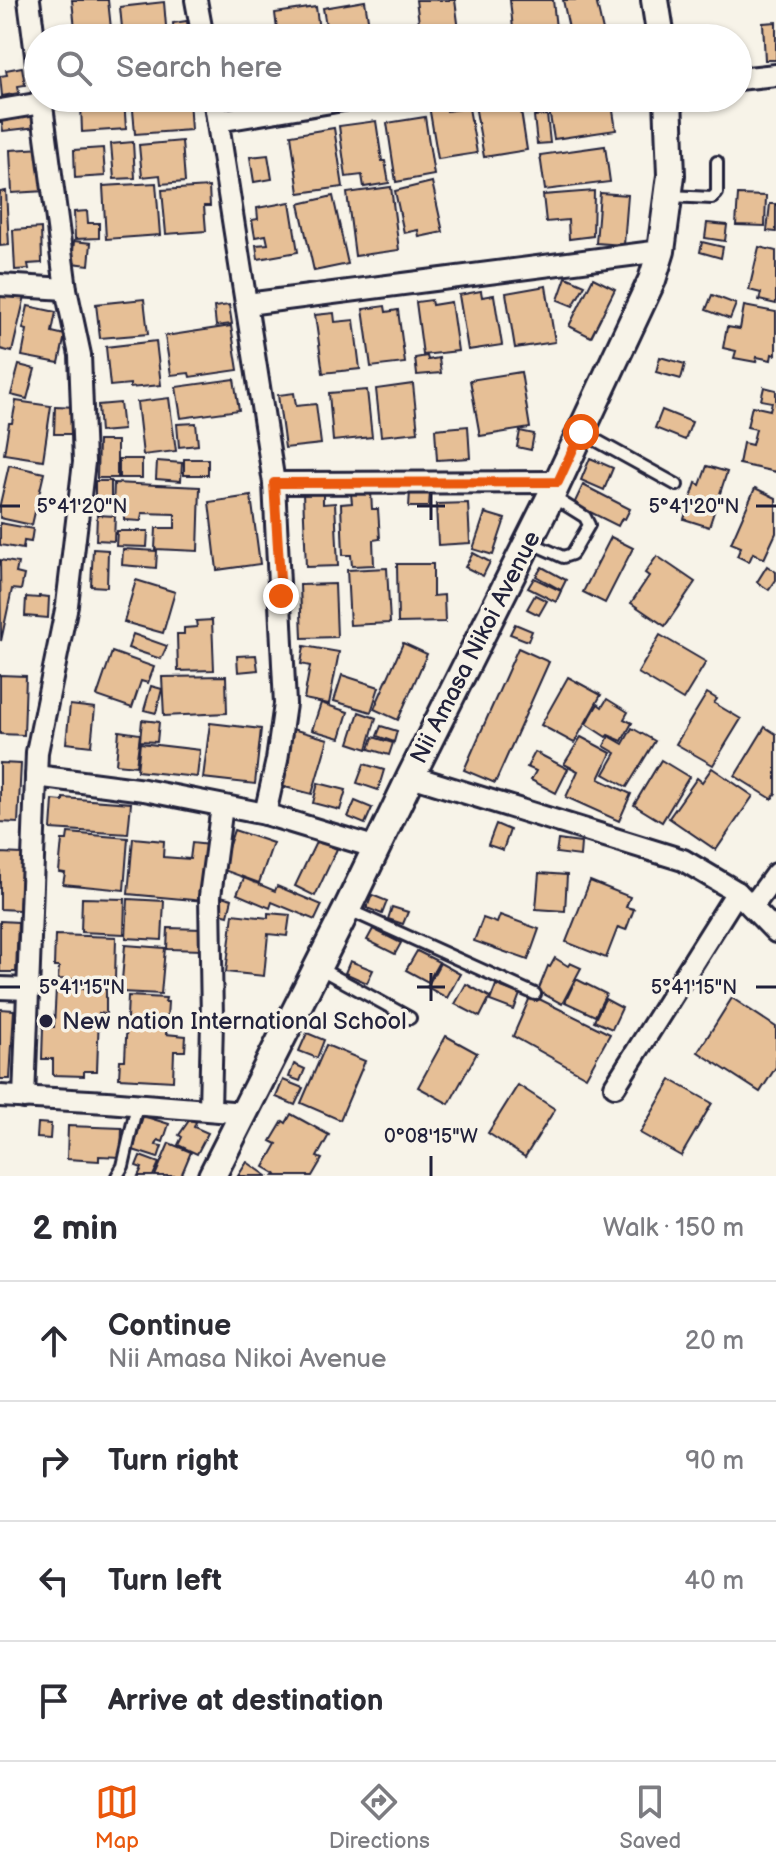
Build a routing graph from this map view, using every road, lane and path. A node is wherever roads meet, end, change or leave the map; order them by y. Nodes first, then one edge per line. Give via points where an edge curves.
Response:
1 (29, 0) edge
2 (196, 0) edge
3 (655, 0) edge
4 (32, 24) edge
5 (200, 24) edge
6 (659, 24) edge
7 (776, 75) edge
8 (752, 78) edge
9 (24, 104) edge
10 (0, 110) edge
11 (44, 112) edge
12 (216, 112) edge
13 (272, 112) edge
14 (669, 112) edge
15 (218, 121) junction
16 (717, 162) dead end
17 (668, 196) junction
18 (661, 251) junction
19 (0, 285) edge
20 (66, 289) junction
21 (247, 304) junction
22 (581, 432) junction
23 (274, 483) junction
24 (677, 485) dead end
25 (555, 489) junction
26 (528, 542) junction
27 (36, 776) junction
28 (411, 776) junction
29 (222, 806) junction
30 (265, 814) junction
31 (377, 848) junction
32 (776, 874) edge
33 (737, 892) junction
34 (752, 907) junction
35 (347, 909) junction
36 (776, 932) edge
37 (317, 967) junction
38 (0, 988) edge
39 (28, 989) junction
40 (535, 994) dead end
41 (410, 1018) dead end
42 (615, 1086) dead end
43 (0, 1096) edge
44 (24, 1098) junction
45 (137, 1105) junction
46 (210, 1110) junction
47 (244, 1113) junction
48 (117, 1176) edge
49 (212, 1176) edge

1 - 4 street
2 - 5 street
3 - 6 street
7 - 8 street
9 - 10 street
11 - 20 street
12 - 15 street
13 - 15 street
14 - 17 street, Nii Amasa Nikoi Avenue
15 - 21 street
16 - 17 lane via 715,196
17 - 18 street, Nii Amasa Nikoi Avenue
18 - 21 street
18 - 22 street, Nii Amasa Nikoi Avenue
19 - 20 street
20 - 27 street via 80,355 84,462 67,605
21 - 23 street
22 - 24 lane
22 - 25 street, Nii Amasa Nikoi Avenue
23 - 25 street
23 - 30 street via 285,704
25 - 26 street, Nii Amasa Nikoi Avenue
25 - 26 lane via 589,525 568,557
26 - 28 street, Nii Amasa Nikoi Avenue
27 - 29 street
27 - 39 street
28 - 31 street, Nii Amasa Nikoi Avenue
28 - 33 street via 683,860
29 - 30 street
29 - 46 street via 210,896
30 - 31 street
31 - 35 street, Nii Amasa Nikoi Avenue
32 - 34 street
33 - 34 street
33 - 42 street
34 - 36 street
35 - 37 street, Nii Amasa Nikoi Avenue
35 - 40 lane
37 - 41 lane
37 - 47 street, Nii Amasa Nikoi Avenue
38 - 39 street
39 - 44 street
43 - 44 street
44 - 45 street
45 - 46 street
45 - 48 lane
46 - 47 street
47 - 49 street, Nii Amasa Nikoi Avenue

